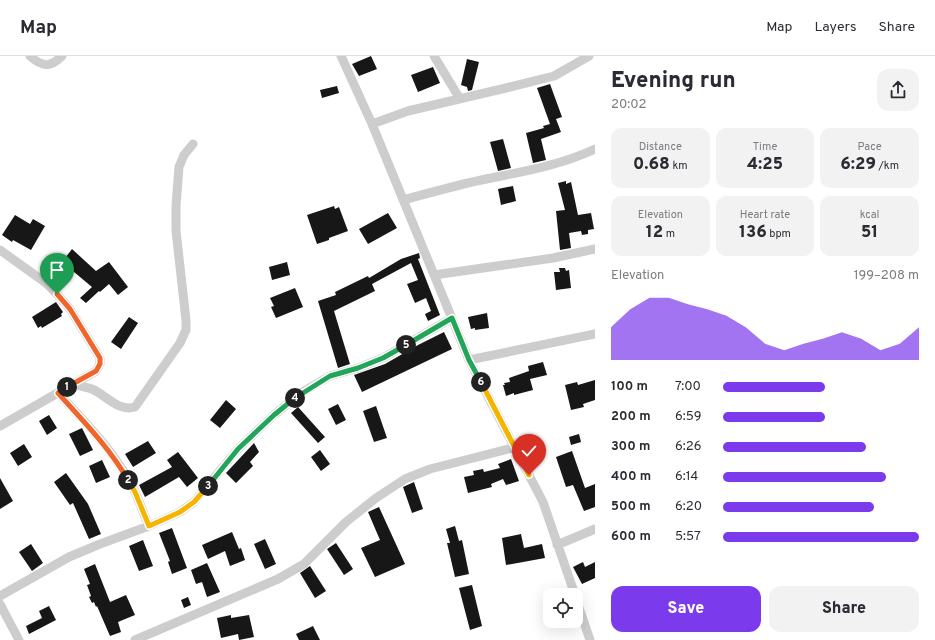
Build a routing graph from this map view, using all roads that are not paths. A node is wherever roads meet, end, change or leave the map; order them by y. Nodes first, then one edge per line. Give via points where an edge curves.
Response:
1 (30, 56) edge
2 (62, 56) edge
3 (341, 56) edge
4 (434, 56) edge
5 (589, 56) edge
6 (460, 99) junction
7 (372, 124) junction
8 (193, 144) dead end
9 (595, 149) edge
10 (403, 200) junction
11 (595, 249) edge
12 (0, 250) edge
13 (434, 275) junction
14 (452, 318) junction
15 (595, 334) edge
16 (469, 360) junction
17 (73, 384) junction
18 (58, 393) junction
19 (0, 426) edge
20 (516, 447) junction
21 (149, 526) junction
22 (595, 529) edge
23 (557, 545) junction
24 (572, 588) edge
25 (0, 596) edge
26 (0, 604) edge
27 (583, 620) edge
28 (19, 640) edge
29 (135, 640) edge
30 (590, 640) edge

1 - 2 street via 38,63 48,65
3 - 7 street
4 - 6 street
5 - 6 street via 554,76
6 - 7 street via 408,111
7 - 10 street
8 - 17 street via 184,155 177,181 176,231 186,320 186,330 180,343 135,406 122,407 92,389
9 - 10 street via 557,164
10 - 13 street
11 - 13 street via 553,258
12 - 17 street via 57,294 70,309 100,358 96,371
13 - 14 street
14 - 16 street
14 - 21 street via 383,358 330,376 301,393 238,449 194,502 180,512
15 - 16 street
16 - 20 street
17 - 18 street
18 - 19 street
18 - 21 street via 94,431 116,460 135,492
20 - 23 street via 543,502
20 - 29 street via 430,469 405,479 346,522 304,564 278,579
21 - 25 street via 69,557
22 - 23 street
23 - 24 street
26 - 28 street
27 - 30 street

